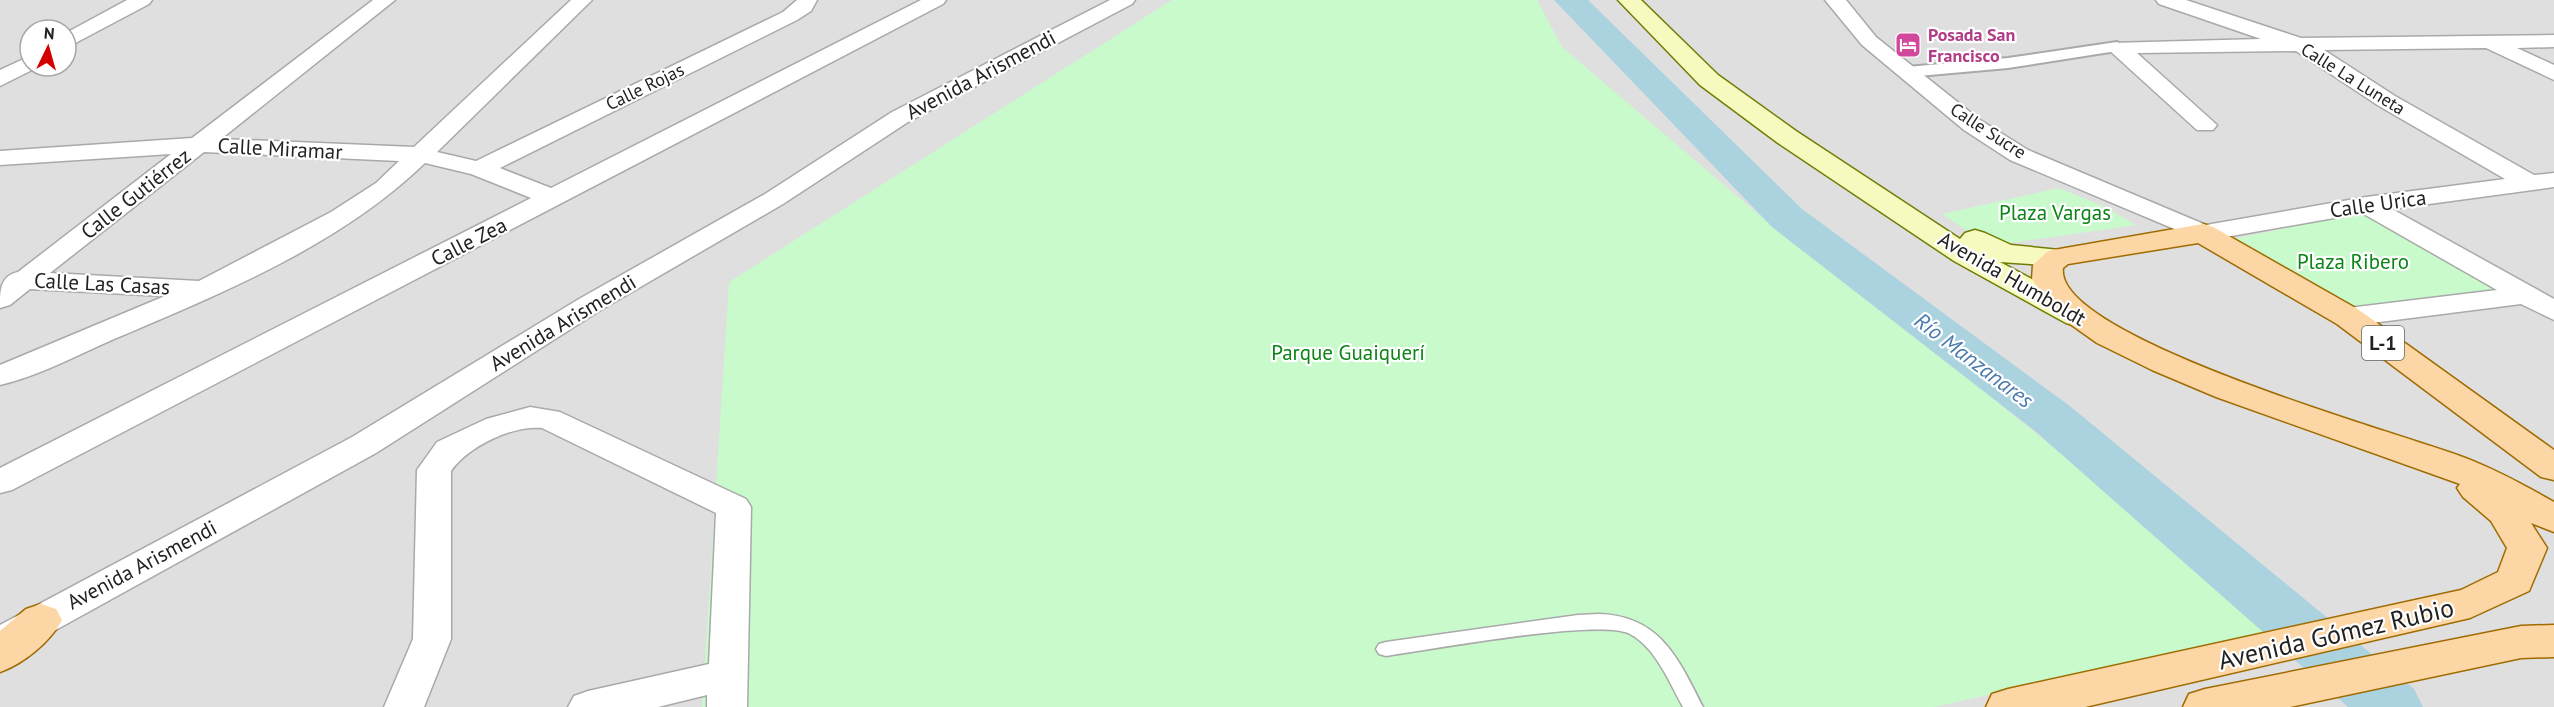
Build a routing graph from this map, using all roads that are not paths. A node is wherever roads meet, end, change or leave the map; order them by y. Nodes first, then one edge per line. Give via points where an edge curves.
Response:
1 (142, 0) edge
2 (385, 0) edge
3 (582, 0) edge
4 (807, 0) edge
5 (936, 0) edge
6 (1125, 0) edge
7 (1629, 0) edge
8 (1651, 0) edge
9 (1835, 0) edge
10 (2166, 0) edge
11 (78, 35) edge
12 (2554, 41) edge
13 (2489, 42) junction
14 (2301, 45) junction
15 (2117, 48) junction
16 (18, 69) edge
17 (1907, 72) junction
18 (2554, 73) edge
19 (0, 79) edge
20 (2205, 124) dead end
21 (199, 145) junction
22 (420, 155) junction
23 (0, 158) edge
24 (479, 169) junction
25 (2542, 181) edge
26 (554, 198) junction
27 (2366, 205) junction
28 (2203, 233) junction
29 (2059, 257) junction
30 (13, 280) edge
31 (203, 290) junction
32 (2526, 296) junction
33 (0, 299) edge
34 (2554, 311) edge
35 (2078, 316) junction
36 (2348, 317) junction
37 (0, 376) edge
38 (2450, 466) junction
39 (2554, 468) edge
40 (0, 482) edge
41 (2554, 519) edge
42 (41, 620) junction
43 (2538, 642) edge
44 (0, 643) edge
45 (1386, 649) dead end
46 (0, 655) edge
47 (727, 693) edge
48 (404, 707) edge
49 (588, 707) edge
50 (1693, 707) edge
51 (2008, 707) edge
52 (2205, 707) edge

1 - 11 street
2 - 21 street, Calle Gutiérrez
3 - 22 street
4 - 24 street, Calle Rojas via 804,7 790,16
5 - 26 street, Calle Zea
6 - 42 street, Avenida Arismendi via 900,117 774,199 589,305 364,445
7 - 35 main road, Avenida Humboldt via 1708,80 1787,137 1965,255
8 - 29 main road, Avenida Humboldt via 1687,41 1722,71 1870,177 1992,250 2016,256
9 - 17 street, Calle Sucre via 1869,41
10 - 14 street, Calle La Luneta
12 - 13 street
13 - 14 street
13 - 18 street
14 - 15 street
14 - 25 street, Calle La Luneta via 2428,126
15 - 17 street
15 - 20 street
16 - 19 street
17 - 28 street, Calle Sucre via 1972,125 2019,155
21 - 22 street, Calle Miramar
21 - 23 street, Calle Miramar
21 - 30 street, Calle Gutiérrez
22 - 24 street, Calle Miramar
22 - 31 street via 385,188 348,214
24 - 26 street, Calle Miramar
25 - 27 street, Calle Urica
26 - 40 street, Calle Zea
27 - 28 street, Calle Urica
27 - 32 street
28 - 29 main road
28 - 36 main road, L-1
29 - 35 main road via 2048,265 2047,278
30 - 31 street, Calle Las Casas
30 - 33 street, Calle Gutiérrez
31 - 37 street
32 - 34 street
32 - 36 street
35 - 38 main road, Avenida Humboldt via 2116,340 2228,391
36 - 39 main road, L-1
38 - 41 main road
38 - 51 main road, Avenida Gómez Rubio via 2504,512 2527,548 2515,580 2470,603
42 - 44 street, Avenida Arismendi
42 - 46 main road
43 - 52 main road, Avenida Gómez Rubio
45 - 50 lane via 1606,621 1636,628 1656,647
47 - 48 street via 734,507 549,419 530,417 497,426 449,450 434,470 432,639
47 - 49 street via 720,676

